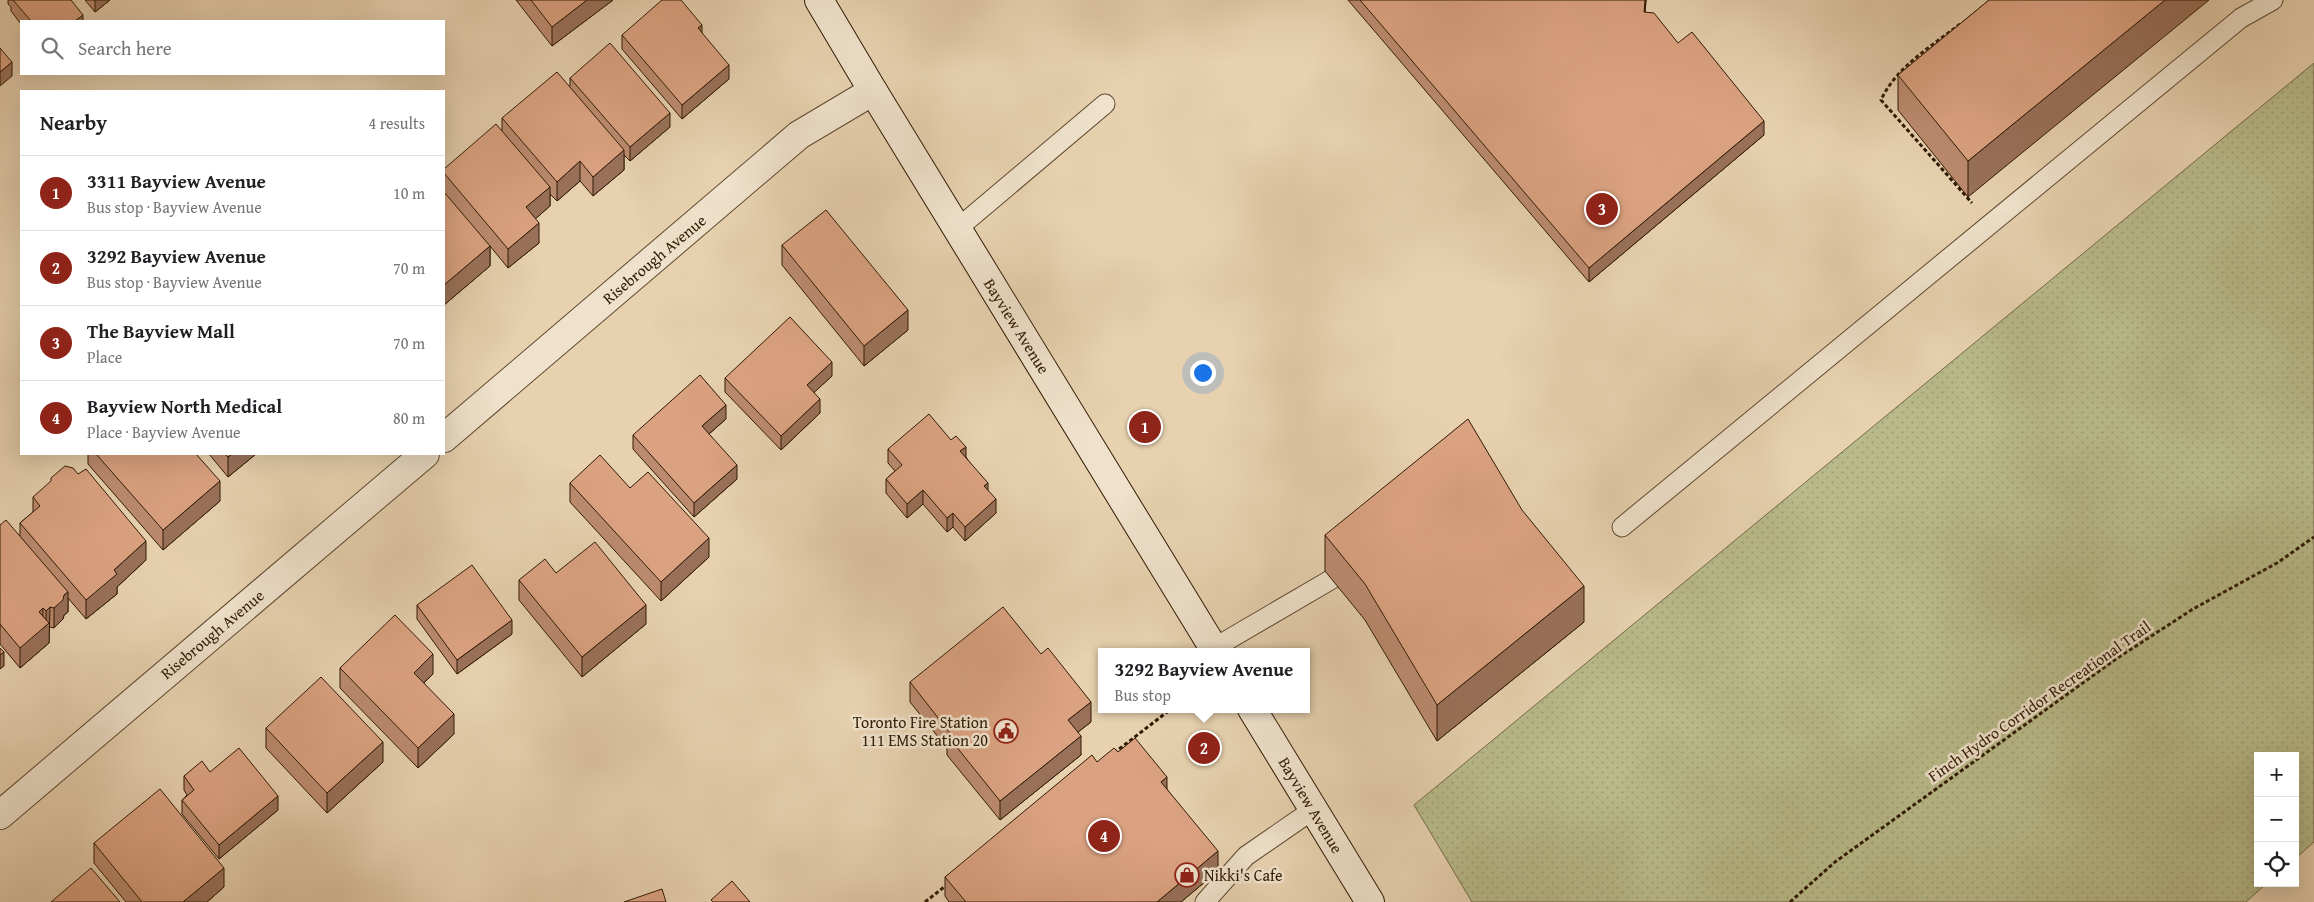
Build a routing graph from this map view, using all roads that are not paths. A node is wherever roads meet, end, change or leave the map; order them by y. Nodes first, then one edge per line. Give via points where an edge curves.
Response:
1 (819, 0) edge
2 (2273, 0) edge
3 (873, 91) junction
4 (1105, 104) dead end
5 (957, 230) junction
6 (445, 437) edge
7 (424, 455) edge
8 (1622, 528) dead end
9 (1332, 579) edge
10 (1214, 648) edge
11 (1218, 648) edge
12 (1254, 713) edge
13 (1314, 809) junction
14 (0, 815) edge
15 (1205, 902) edge
16 (1370, 902) edge

1 - 3 street, Bayview Avenue
2 - 8 lane via 2241,18
3 - 5 street, Bayview Avenue
3 - 6 street, Risebrough Avenue via 799,135
4 - 5 lane
5 - 10 street, Bayview Avenue
7 - 14 street, Risebrough Avenue
9 - 11 lane
12 - 13 street, Bayview Avenue
13 - 15 lane via 1246,856
13 - 16 street, Bayview Avenue

